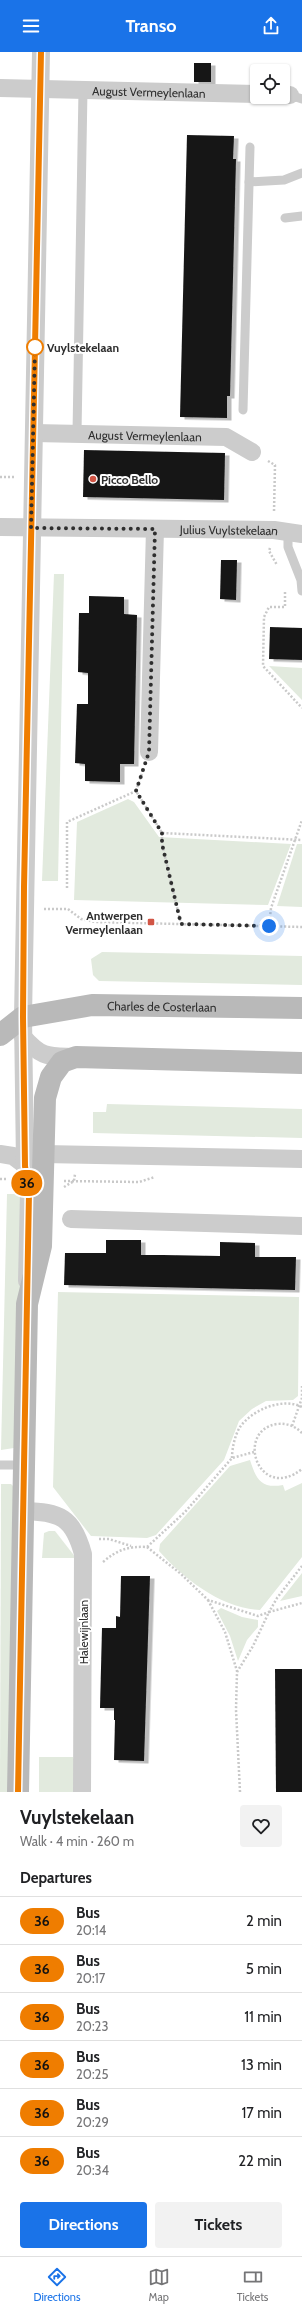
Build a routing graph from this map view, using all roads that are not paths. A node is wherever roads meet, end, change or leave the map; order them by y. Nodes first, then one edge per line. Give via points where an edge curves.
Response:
1 (42, 52) edge
2 (0, 88) edge
3 (41, 89) junction
4 (83, 90) junction
5 (250, 94) edge
6 (250, 147) dead end
7 (302, 173) edge
8 (249, 182) junction
9 (302, 216) edge
10 (284, 218) dead end
11 (243, 410) dead end
12 (34, 433) junction
13 (77, 433) junction
14 (252, 452) road end
15 (0, 527) edge
16 (31, 528) junction
17 (155, 529) junction
18 (288, 532) edge
19 (302, 591) edge
20 (149, 752) road end
21 (302, 1008) edge
22 (23, 1027) junction
23 (0, 1036) edge
24 (76, 1057) junction
25 (302, 1063) edge
26 (0, 1154) edge
27 (43, 1154) junction
28 (302, 1160) edge
29 (25, 1166) junction
30 (71, 1219) dead end
31 (302, 1226) edge
32 (27, 1304) junction
33 (0, 1465) edge
34 (25, 1465) junction
35 (24, 1511) junction
36 (18, 1792) edge
37 (82, 1792) edge

1 - 3 street
2 - 3 street, August Vermeylenlaan
3 - 4 street, August Vermeylenlaan
3 - 12 street
4 - 5 street, August Vermeylenlaan
4 - 13 lane
6 - 8 lane
7 - 8 lane via 284,180
8 - 11 lane
9 - 10 lane
12 - 13 street, August Vermeylenlaan
12 - 16 street
13 - 14 street, August Vermeylenlaan via 226,437
15 - 16 street, Julius Vuylstekelaan
16 - 17 street, Julius Vuylstekelaan
16 - 22 street
17 - 18 street, Julius Vuylstekelaan
17 - 20 street
18 - 19 lane via 288,547 301,580
21 - 22 main road, Charles de Costerlaan via 92,1005
22 - 23 main road
22 - 24 street via 36,1051 48,1056
22 - 29 street
24 - 25 main road
24 - 27 main road via 62,1062 51,1077 45,1098
26 - 29 street via 12,1156
27 - 28 street
27 - 32 main road via 40,1246
29 - 32 street via 29,1193
30 - 31 street
32 - 34 main road
33 - 34 lane
34 - 35 main road
35 - 36 main road
35 - 37 street, Halewijnlaan via 57,1514 71,1527 83,1554

